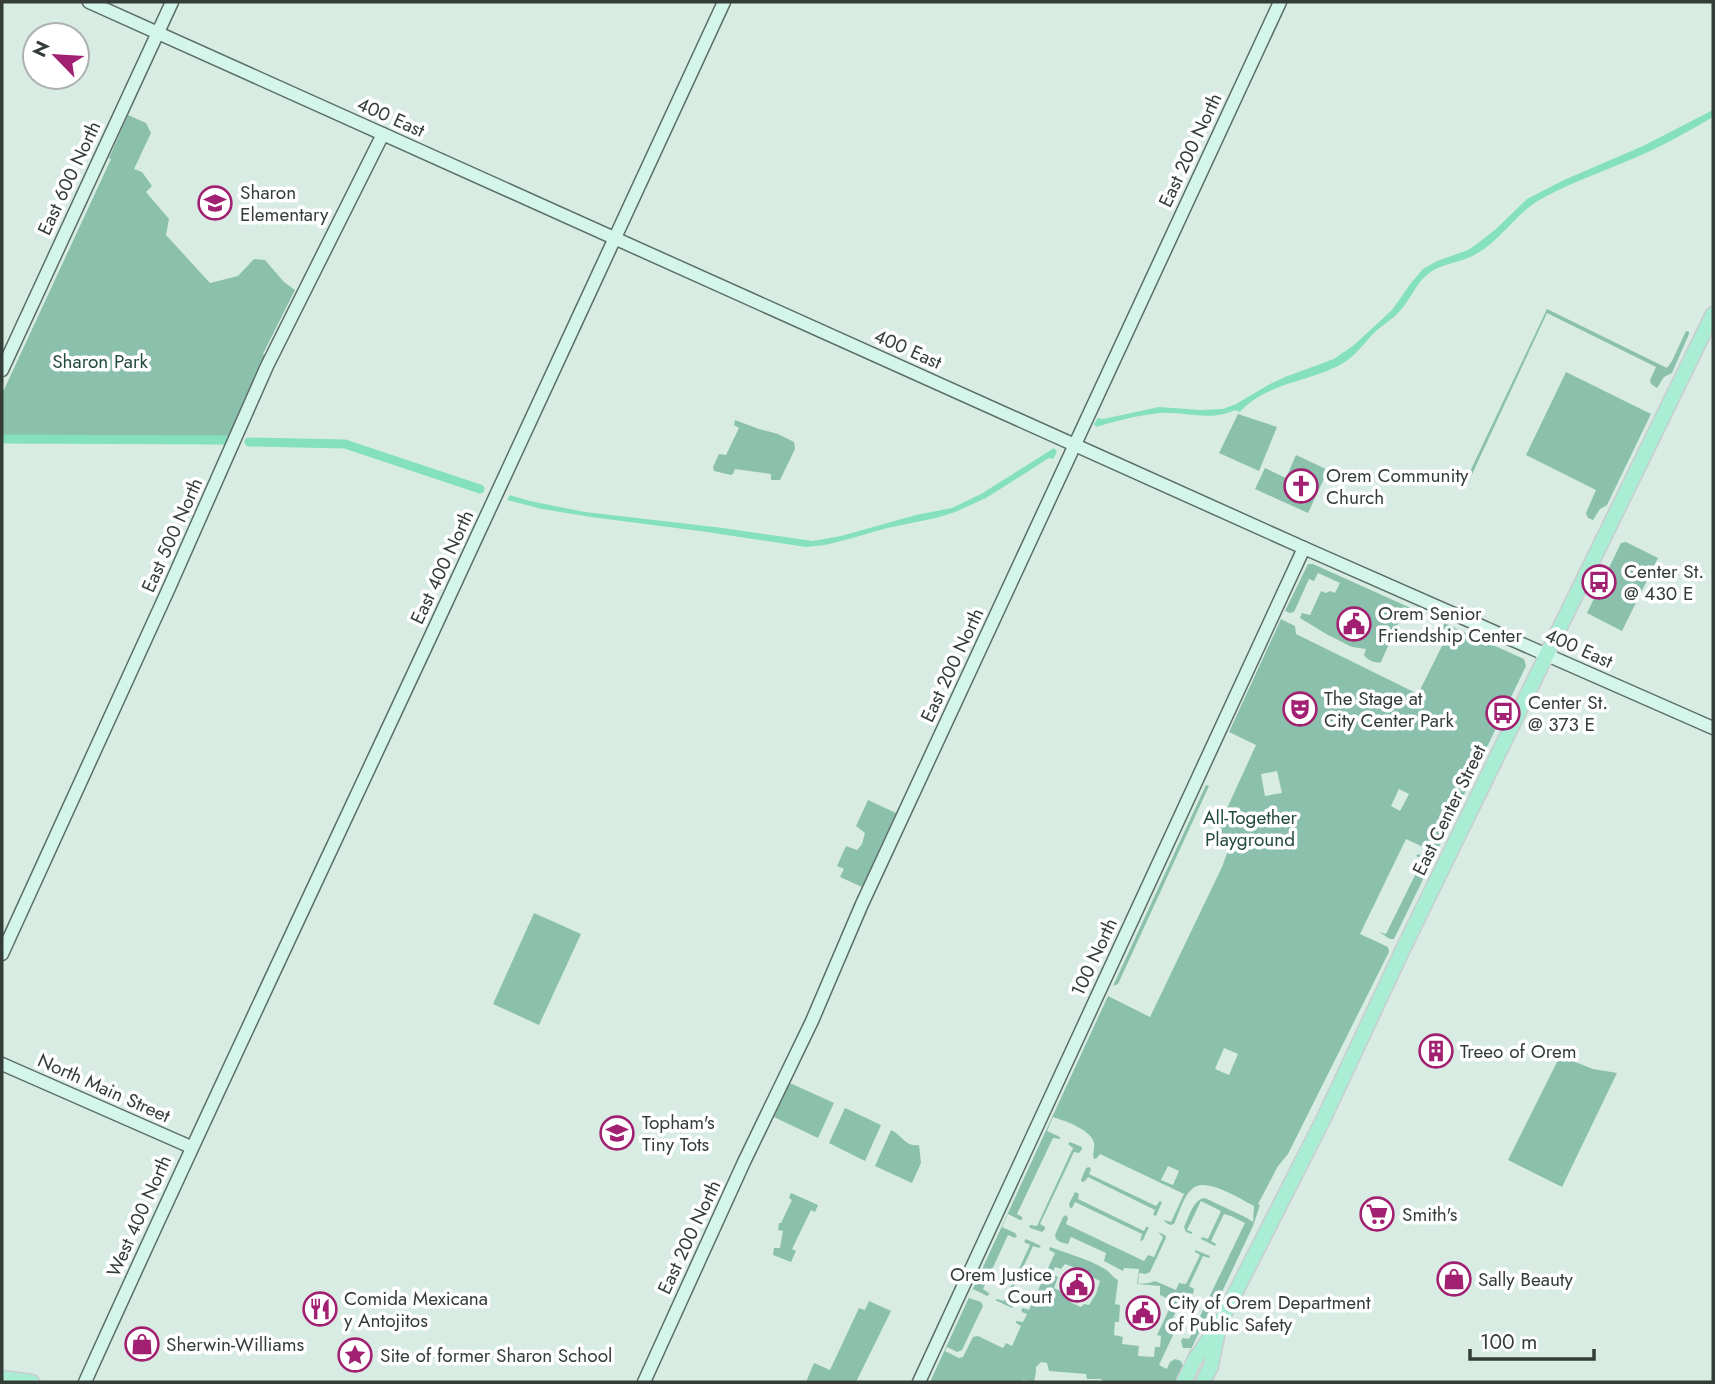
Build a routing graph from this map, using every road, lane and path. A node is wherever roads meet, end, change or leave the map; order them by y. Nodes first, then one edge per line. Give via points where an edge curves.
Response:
1 (89, 2) edge
2 (172, 2) edge
3 (724, 2) edge
4 (1279, 2) edge
5 (158, 33) junction
6 (383, 134) junction
7 (615, 239) junction
8 (1713, 314) edge
9 (2, 370) edge
10 (1074, 444) junction
11 (1304, 548) junction
12 (1547, 655) junction
13 (1713, 728) edge
14 (2, 954) edge
15 (2, 1064) edge
16 (191, 1147) junction
17 (1220, 1323) junction
18 (2, 1378) edge
19 (32, 1382) edge
20 (85, 1382) edge
21 (644, 1382) edge
22 (919, 1382) edge
23 (1184, 1382) edge
24 (1203, 1382) edge

1 - 5 street, 400 East
2 - 5 street, East 600 North
3 - 7 street, East 400 North
4 - 10 street, East 200 North
5 - 6 street, 400 East
5 - 9 street, East 600 North
6 - 7 street, 400 East
6 - 14 street, East 500 North via 267,366
7 - 10 street, 400 East
7 - 16 street, East 400 North
8 - 12 main road, East Center Street
10 - 11 street, 400 East
10 - 21 street, East 200 North
11 - 12 street, 400 East
11 - 22 street, 100 North
12 - 13 street, 400 East
12 - 17 main road, East Center Street
15 - 16 street, North Main Street
16 - 20 street, West 400 North
17 - 23 main road, East Center Street
17 - 24 main road, East Center Street
18 - 19 main road

